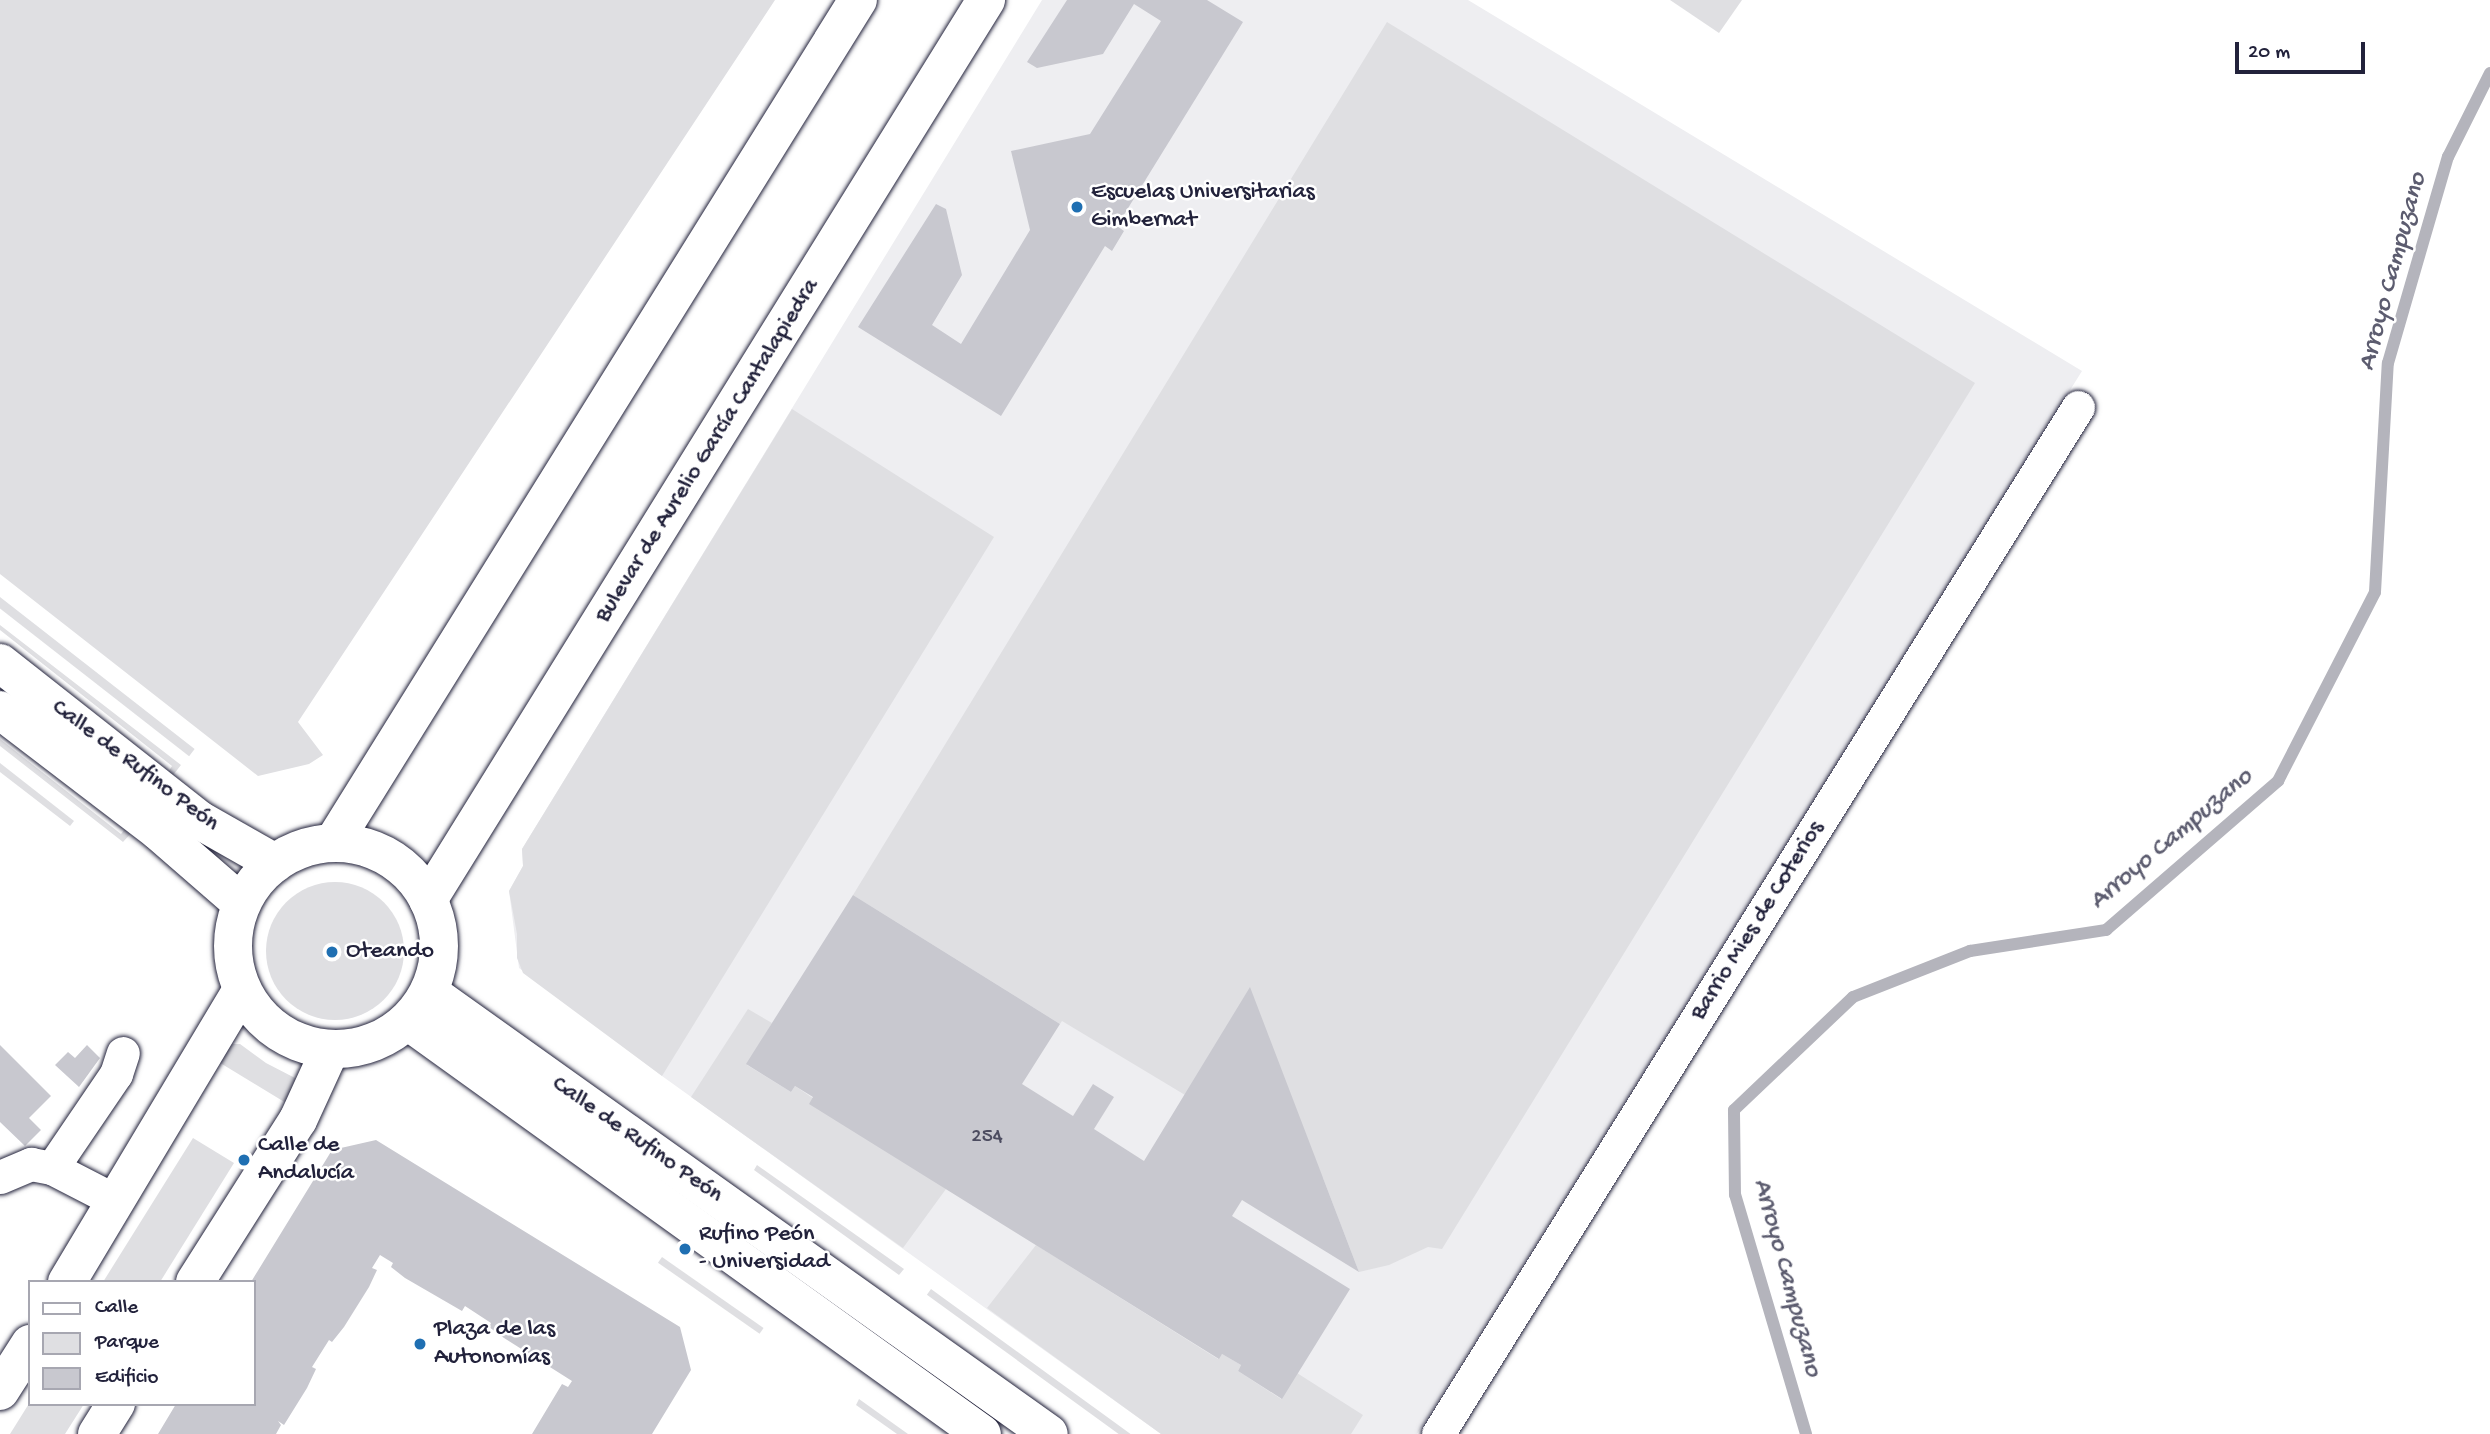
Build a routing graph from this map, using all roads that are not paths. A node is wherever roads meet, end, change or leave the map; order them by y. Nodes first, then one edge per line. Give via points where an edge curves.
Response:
1 (859, 0) edge
2 (986, 0) edge
3 (2078, 407) dead end
4 (0, 663) edge
5 (0, 710) edge
6 (333, 843) junction
7 (275, 863) junction
8 (428, 900) junction
9 (242, 903) junction
10 (242, 990) junction
11 (418, 1006) junction
12 (330, 1050) junction
13 (123, 1053) dead end
14 (41, 1166) junction
15 (0, 1177) edge
16 (116, 1201) junction
17 (68, 1280) edge
18 (196, 1280) edge
19 (28, 1347) edge
20 (0, 1391) edge
21 (115, 1406) edge
22 (97, 1434) edge
23 (982, 1434) edge
24 (1049, 1434) edge
25 (1438, 1434) edge

1 - 6 main road
2 - 8 main road, Bulevar de Aurelio García Cantalapiedra
3 - 25 street, Barrio Mies de Coterios
4 - 7 main road, Calle de Rufino Peón via 201,821
5 - 9 main road, Calle de Rufino Peón via 158,831
6 - 7 main road via 302,849
6 - 8 main road via 352,844 389,858 418,883
7 - 9 main road
8 - 11 main road via 439,946
9 - 10 main road via 232,938
10 - 12 main road via 269,1026 287,1038
10 - 16 main road
11 - 12 main road via 392,1034 352,1049
11 - 23 main road, Calle de Rufino Peón
11 - 24 main road, Calle de Rufino Peón
12 - 18 main road via 298,1119
13 - 14 street via 116,1074
14 - 15 street
14 - 16 street
16 - 17 main road
19 - 20 main road
21 - 22 main road

